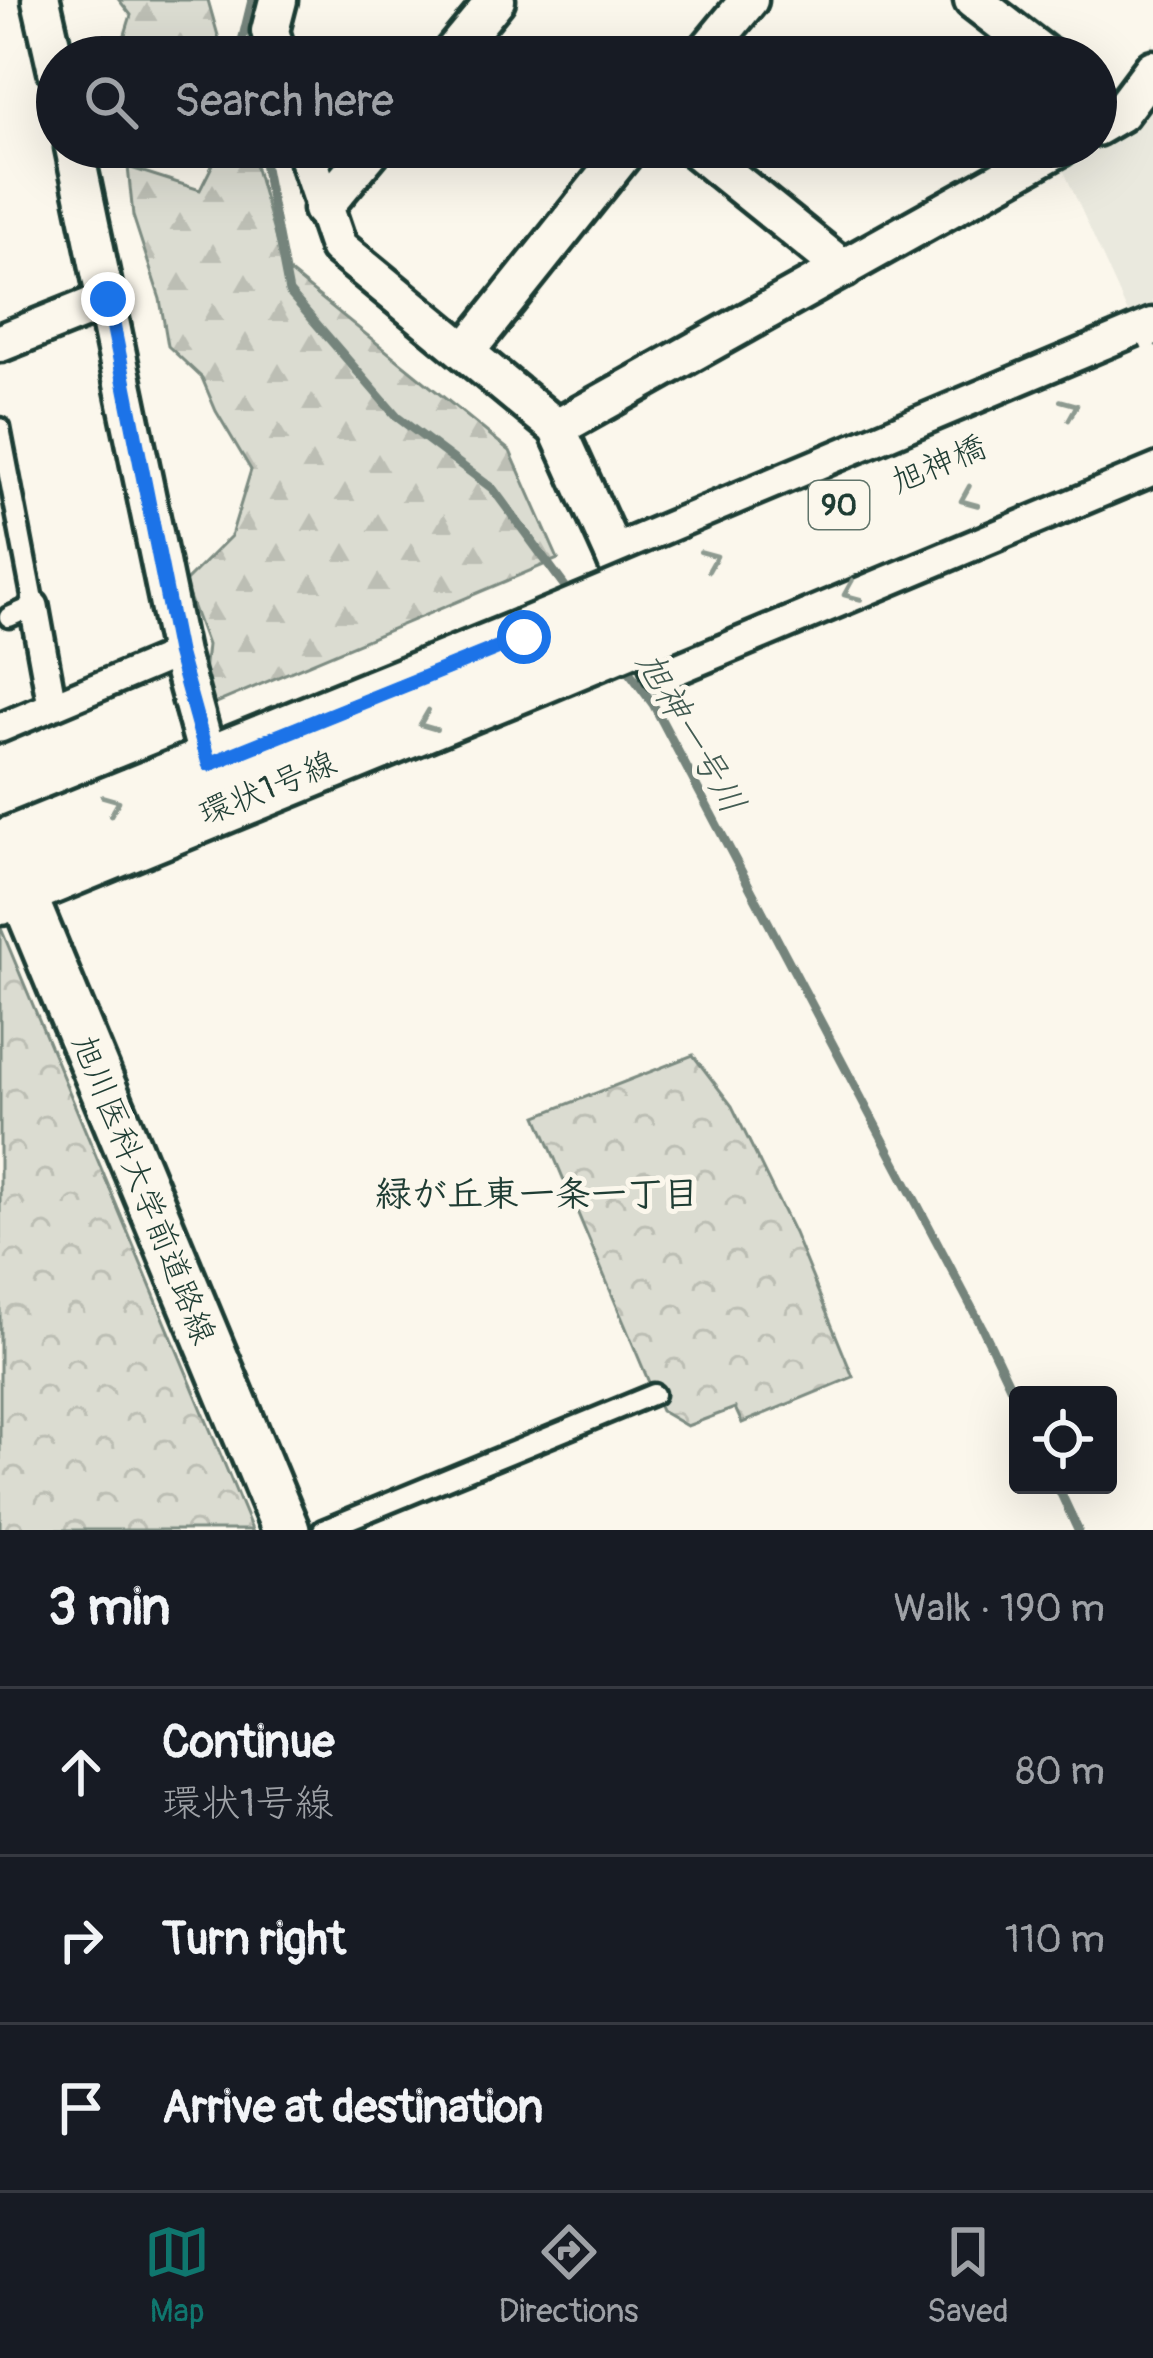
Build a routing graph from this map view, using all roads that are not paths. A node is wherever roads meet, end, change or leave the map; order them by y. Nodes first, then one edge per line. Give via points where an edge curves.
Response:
1 (41, 0) edge
2 (278, 0) edge
3 (496, 0) edge
4 (749, 0) edge
5 (973, 0) edge
6 (49, 36) edge
7 (272, 36) edge
8 (466, 36) edge
9 (719, 36) edge
10 (1020, 36) edge
11 (1153, 69) edge
12 (1117, 101) edge
13 (79, 168) edge
14 (310, 168) edge
15 (356, 168) edge
16 (612, 168) edge
17 (719, 168) edge
18 (1023, 168) edge
19 (322, 209) junction
20 (844, 269) junction
21 (108, 299) junction
22 (1153, 327) edge
23 (0, 343) edge
24 (467, 350) junction
25 (1153, 374) edge
26 (1153, 421) edge
27 (0, 428) edge
28 (557, 428) junction
29 (1153, 466) edge
30 (614, 554) junction
31 (21, 611) joint
32 (178, 652) junction
33 (530, 657) junction
34 (52, 705) junction
35 (0, 728) edge
36 (216, 785) junction
37 (6, 871) edge
38 (654, 1394) dead end
39 (286, 1530) edge
40 (323, 1530) edge

1 - 6 street
2 - 7 street
3 - 8 street
4 - 9 street
5 - 10 street
11 - 12 street
13 - 21 street
14 - 19 street
15 - 19 street
16 - 24 street
17 - 20 street
18 - 20 street
19 - 24 street via 338,247
20 - 28 street
21 - 23 street
21 - 32 street
22 - 30 street
24 - 28 street
33 -> 25 main road, 旭神橋 / 90, bridge
26 -> 33 main road, 旭神橋 / 90, bridge
27 - 31 lane
28 - 30 street
29 -> 30 street via 661,672
31 - 34 street
32 - 34 street
32 - 36 street
33 - 36 main road, 環状1号線 / 90
34 - 35 street
36 - 37 main road, 環状1号線 / 90
37 - 39 street, 旭川医科大学前道路線
38 - 40 lane

